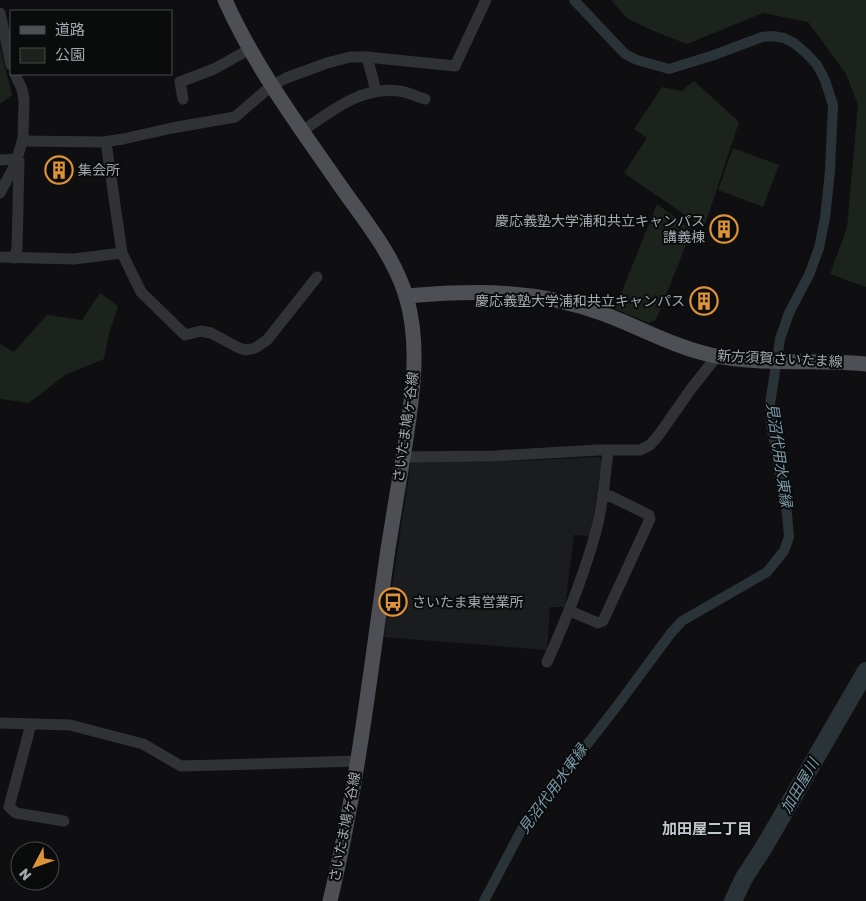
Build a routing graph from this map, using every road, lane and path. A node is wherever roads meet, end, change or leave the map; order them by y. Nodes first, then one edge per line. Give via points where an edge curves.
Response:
1 (226, 0) edge
2 (486, 0) edge
3 (0, 13) edge
4 (250, 49) junction
5 (367, 57) junction
6 (10, 60) edge
7 (15, 75) edge
8 (271, 86) junction
9 (376, 91) junction
10 (183, 99) dead end
11 (425, 100) dead end
12 (302, 131) junction
13 (22, 141) junction
14 (106, 142) junction
15 (18, 156) junction
16 (0, 160) edge
17 (0, 193) edge
18 (122, 253) junction
19 (0, 257) edge
20 (14, 258) junction
21 (318, 277) dead end
22 (406, 296) junction
23 (717, 356) junction
24 (866, 364) edge
25 (608, 451) junction
26 (403, 458) junction
27 (603, 497) junction
28 (570, 611) junction
29 (548, 662) dead end
30 (0, 722) edge
31 (31, 724) junction
32 (358, 762) junction
33 (64, 821) dead end
34 (330, 901) edge

1 - 4 main road, さいたま鳩ヶ谷線
2 - 5 street via 454,66
3 - 6 street
4 - 8 main road, さいたま鳩ヶ谷線
4 - 10 street via 214,69 180,82
5 - 8 street via 327,63
5 - 9 street
7 - 13 street via 24,100
8 - 12 main road, さいたま鳩ヶ谷線
8 - 14 street via 235,117
9 - 11 street via 400,91
9 - 12 street via 346,101
12 - 22 main road, さいたま鳩ヶ谷線 via 386,253
13 - 14 street
13 - 15 street
14 - 18 street
15 - 16 street
15 - 17 street
15 - 20 street via 17,249
18 - 20 street via 74,259
18 - 21 street via 141,292 186,335 201,331 211,333 246,350 267,340
19 - 20 street
22 - 23 main road, 新方須賀さいたま線 via 473,291 548,298 579,305 682,346
22 - 26 main road, さいたま鳩ヶ谷線 via 415,363
23 - 24 main road, 新方須賀さいたま線
23 - 25 street via 650,445 640,450
25 - 26 street
25 - 27 street
26 - 32 main road, さいたま鳩ヶ谷線
27 - 28 street via 596,532
27 - 28 street via 610,496 649,515 650,519 603,621 598,623
28 - 29 street
30 - 31 street
31 - 32 street via 70,726 143,744 181,766
31 - 33 street via 9,807 16,813
32 - 34 main road, さいたま鳩ヶ谷線

